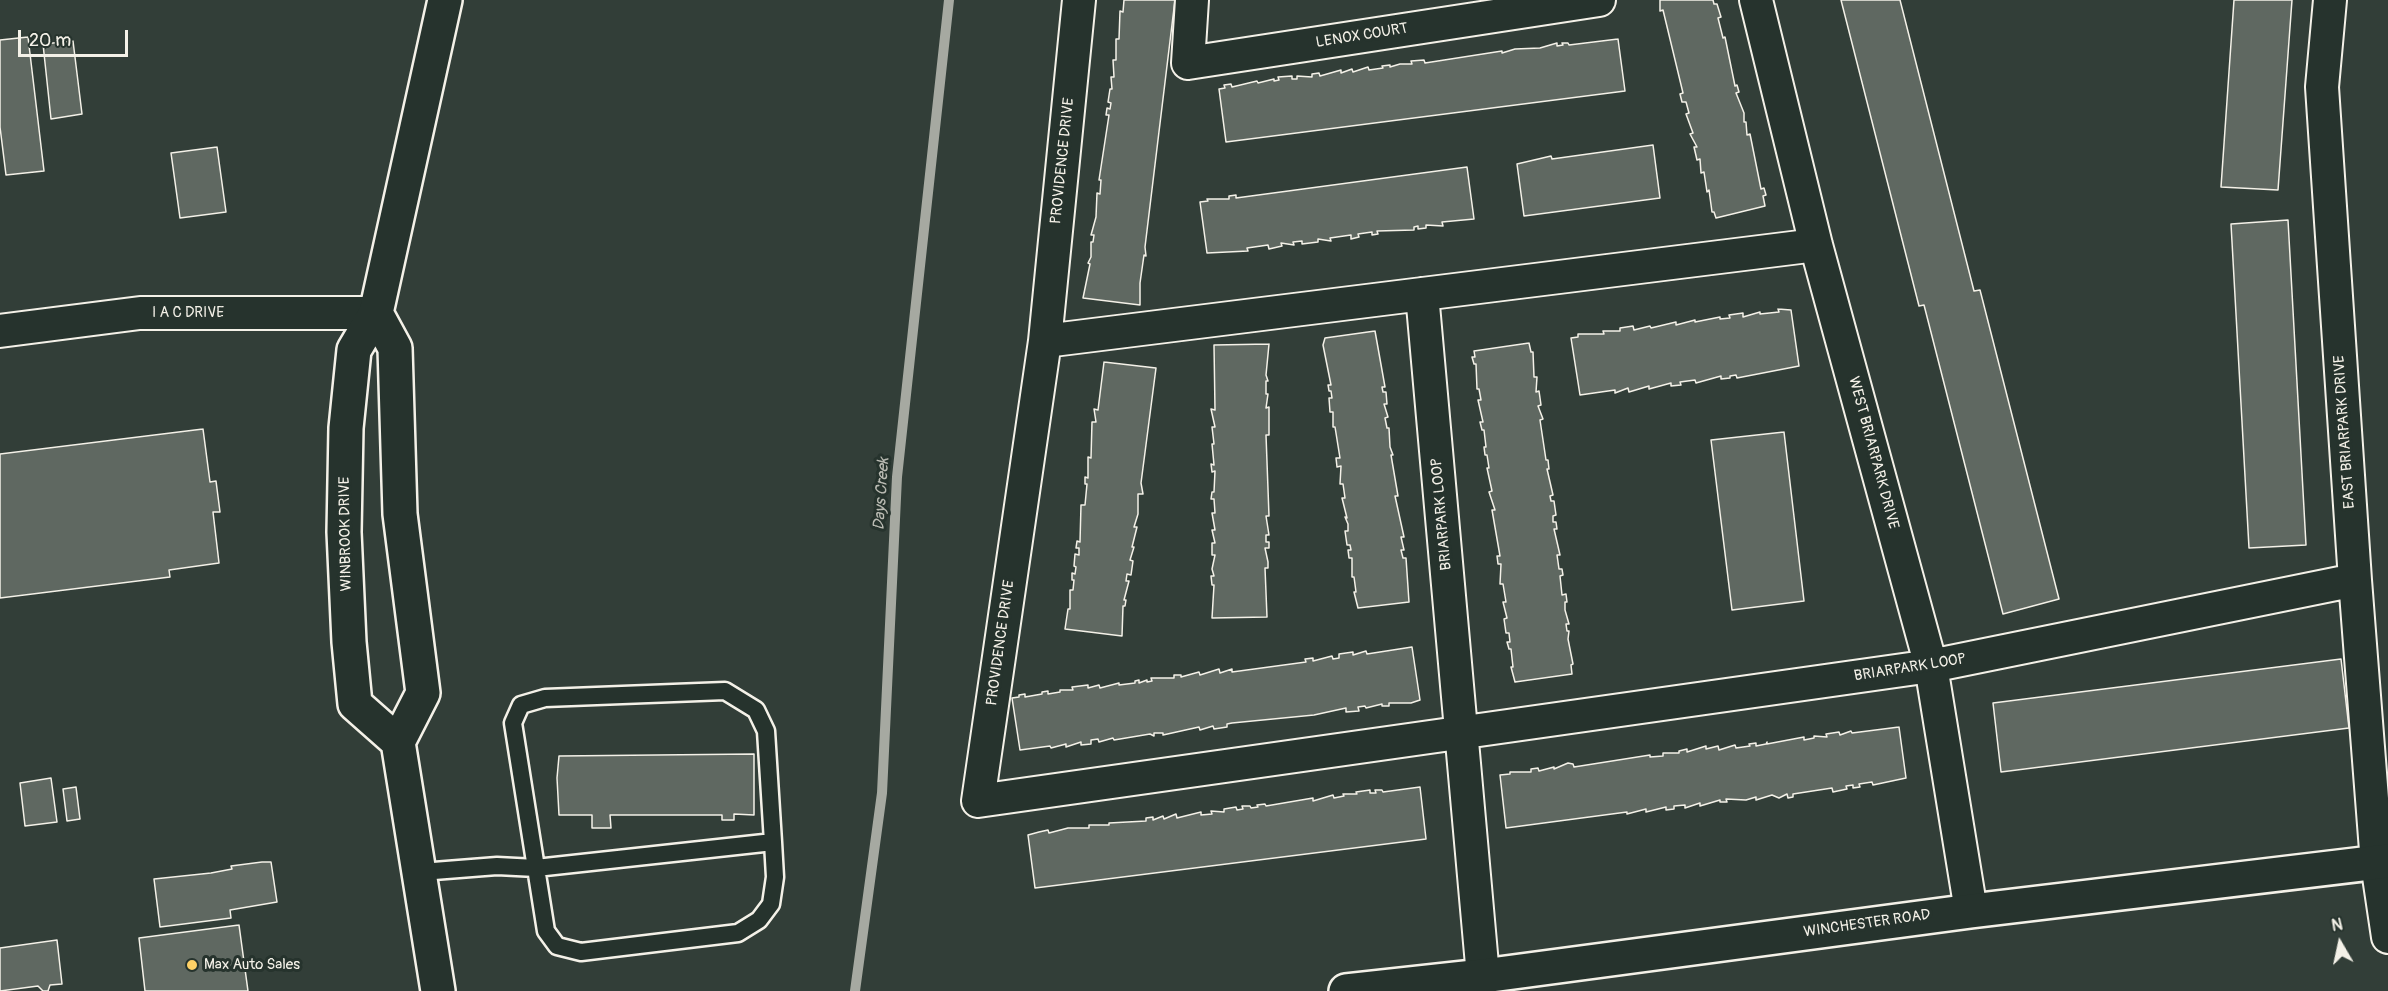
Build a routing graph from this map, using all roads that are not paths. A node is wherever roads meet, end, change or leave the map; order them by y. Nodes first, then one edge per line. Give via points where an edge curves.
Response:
1 (445, 0) edge
2 (1079, 0) edge
3 (1192, 0) edge
4 (1599, 0) edge
5 (1756, 0) edge
6 (2330, 0) edge
7 (1816, 245) junction
8 (1422, 294) junction
9 (376, 313) junction
10 (0, 331) edge
11 (1045, 341) junction
12 (2355, 580) junction
13 (1931, 666) junction
14 (1461, 735) junction
15 (398, 742) junction
16 (773, 842) junction
17 (2383, 862) edge
18 (536, 868) junction
19 (421, 872) junction
20 (1971, 910) junction
21 (2388, 937) edge
22 (1483, 976) junction
23 (438, 991) edge
24 (1346, 991) edge

1 - 9 street, WINBROOK DRIVE
2 - 11 street, PROVIDENCE DRIVE
3 - 4 street, LENOX COURT via 1188,63
5 - 7 street, WEST BRIARPARK DRIVE
6 - 12 street, EAST BRIARPARK DRIVE via 2322,87
7 - 8 street
7 - 13 street, WEST BRIARPARK DRIVE
8 - 11 street
8 - 14 street, BRIARPARK LOOP
9 - 10 street, I A C DRIVE via 140,313
9 - 15 street via 395,348 400,514 423,693
9 - 15 street, WINBROOK DRIVE via 354,350 346,428 344,532 349,642 355,704
11 - 14 street, PROVIDENCE DRIVE via 978,801
12 - 13 street, BRIARPARK LOOP
12 - 17 street, EAST BRIARPARK DRIVE
13 - 14 street, BRIARPARK LOOP
13 - 20 street, WEST BRIARPARK DRIVE
14 - 22 street, BRIARPARK LOOP
15 - 19 street
16 - 18 lane
16 - 18 lane via 775,877 771,904 759,920 738,933 581,952 557,946 546,931
16 - 18 lane via 766,730 756,711 725,691 544,698 521,705 513,723
17 - 20 street, WINCHESTER ROAD
17 - 21 street, EAST BRIARPARK DRIVE
18 - 19 lane via 497,866
19 - 23 street
20 - 22 street, WINCHESTER ROAD
22 - 24 street, WINCHESTER ROAD

